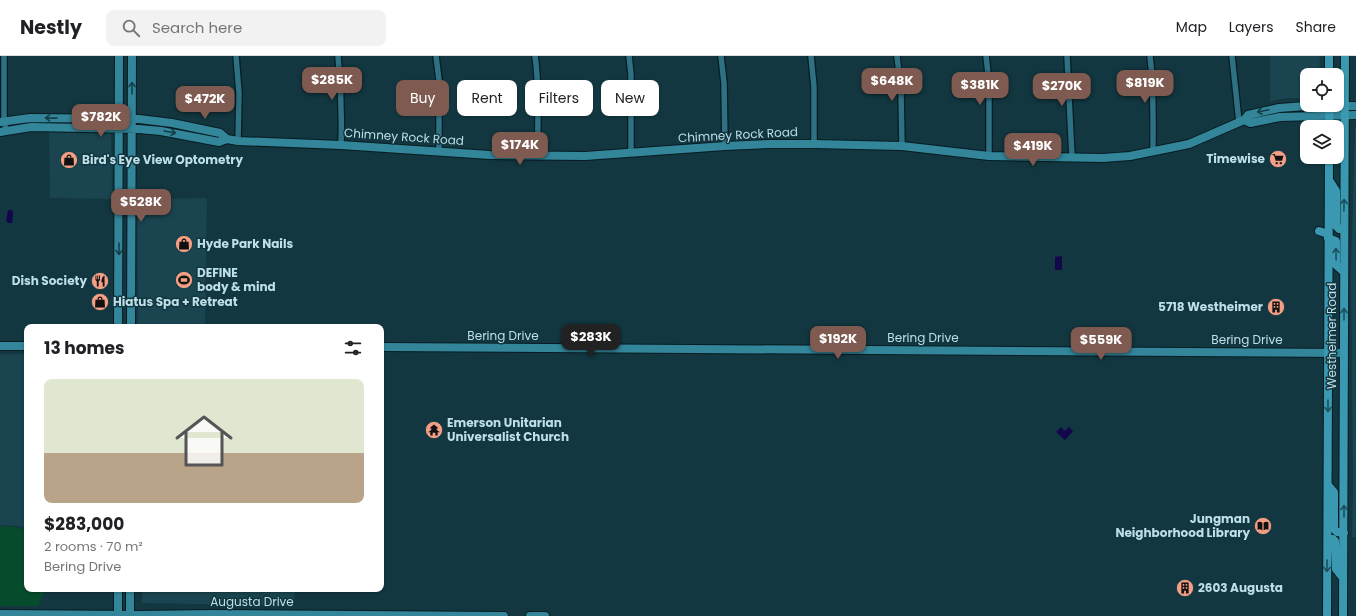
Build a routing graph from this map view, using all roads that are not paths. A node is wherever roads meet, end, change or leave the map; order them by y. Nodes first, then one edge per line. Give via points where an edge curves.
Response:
1 (4, 56) edge
2 (119, 56) edge
3 (132, 56) edge
4 (236, 56) edge
5 (338, 56) edge
6 (436, 56) edge
7 (535, 56) edge
8 (628, 56) edge
9 (721, 56) edge
10 (811, 56) edge
11 (897, 56) edge
12 (986, 56) edge
13 (1067, 56) edge
14 (1150, 56) edge
15 (1232, 56) edge
16 (1329, 56) edge
17 (1345, 56) edge
18 (1329, 68) edge
19 (1356, 106) edge
20 (1345, 107) junction
21 (1300, 110) edge
22 (1280, 112) junction
23 (1330, 112) edge
24 (1356, 115) edge
25 (1330, 116) junction
26 (1345, 116) junction
27 (118, 119) junction
28 (132, 119) junction
29 (1330, 120) edge
30 (1242, 121) junction
31 (2, 122) edge
32 (118, 128) junction
33 (132, 129) junction
34 (3, 131) edge
35 (227, 139) junction
36 (238, 141) junction
37 (814, 144) junction
38 (341, 145) junction
39 (725, 146) junction
40 (902, 146) junction
41 (439, 152) junction
42 (1153, 152) junction
43 (631, 153) junction
44 (538, 156) junction
45 (989, 156) junction
46 (1072, 157) junction
47 (1329, 164) edge
48 (1329, 180) junction
49 (1344, 230) junction
50 (1319, 231) dead end
51 (1328, 236) junction
52 (1344, 272) junction
53 (118, 324) edge
54 (131, 324) edge
55 (0, 346) edge
56 (24, 346) edge
57 (384, 347) edge
58 (1328, 353) junction
59 (1344, 353) junction
60 (1328, 485) junction
61 (1344, 533) junction
62 (1328, 539) junction
63 (1343, 578) junction
64 (118, 592) edge
65 (130, 592) edge
66 (0, 614) edge
67 (118, 616) edge
68 (130, 616) edge
69 (504, 616) edge
70 (530, 616) edge
71 (545, 616) edge
72 (1327, 616) edge
73 (1344, 616) edge

1 - 31 street
2 - 27 main road
28 -> 3 main road
4 - 36 street via 239,93
5 - 38 street
6 - 41 street via 439,80
7 - 44 street via 539,94
8 - 43 street
9 - 39 street
10 - 37 street
11 - 40 street via 901,91
12 - 45 street via 989,82
13 - 46 street
14 - 42 street via 1153,77
15 - 30 street
16 - 18 main road
17 - 20 main road, Westheimer Road
19 - 20 main road, Chimney Rock Road
20 - 26 main road, Westheimer Road
21 - 22 main road, Chimney Rock Road
22 - 25 main road, Chimney Rock Road
22 - 30 main road, Chimney Rock Road via 1250,123
23 - 25 main road
24 - 26 main road, Chimney Rock Road
25 - 26 main road, Chimney Rock Road
25 - 29 main road
49 -> 26 main road, Westheimer Road
27 - 28 main road, Chimney Rock Road
27 -> 31 main road, Chimney Rock Road via 30,118
27 - 32 main road
28 - 33 main road
28 - 35 main road, Chimney Rock Road via 172,123 220,133
30 - 42 main road, Chimney Rock Road via 1189,144
31 - 34 street
32 - 33 main road, Chimney Rock Road
32 - 34 main road, Chimney Rock Road via 31,128
32 -> 53 main road
33 -> 35 main road, Chimney Rock Road via 161,130 219,142
33 - 54 main road
35 - 36 main road, Chimney Rock Road
36 - 38 main road, Chimney Rock Road
37 - 39 main road, Chimney Rock Road
37 - 40 main road, Chimney Rock Road
38 - 41 main road, Chimney Rock Road
39 - 43 main road, Chimney Rock Road
40 - 45 main road, Chimney Rock Road
41 - 44 main road, Chimney Rock Road
42 - 46 main road, Chimney Rock Road via 1103,158
43 - 44 main road, Chimney Rock Road
45 - 46 main road, Chimney Rock Road
47 - 48 main road, Westheimer Road
48 - 49 main road via 1336,191 1336,226
48 - 51 main road, Westheimer Road
49 - 52 main road, Westheimer Road
50 - 51 main road
52 -> 51 main road via 1336,265 1336,241
51 - 58 main road, Westheimer Road
59 -> 52 main road, Westheimer Road
55 - 56 main road
57 - 58 main road, Bering Drive
58 - 59 main road, Bering Drive
58 -> 60 main road, Westheimer Road
61 -> 59 main road, Westheimer Road
60 - 61 main road via 1334,492 1334,529
60 - 62 main road, Westheimer Road
61 - 63 main road, Westheimer Road
62 - 63 main road via 1335,541 1336,569
62 -> 72 main road, Westheimer Road
63 - 73 main road, Westheimer Road
64 - 67 main road
65 - 68 main road
66 - 67 main road, Augusta Drive
67 - 68 main road, Augusta Drive
68 - 69 main road, Augusta Drive
70 - 71 main road

